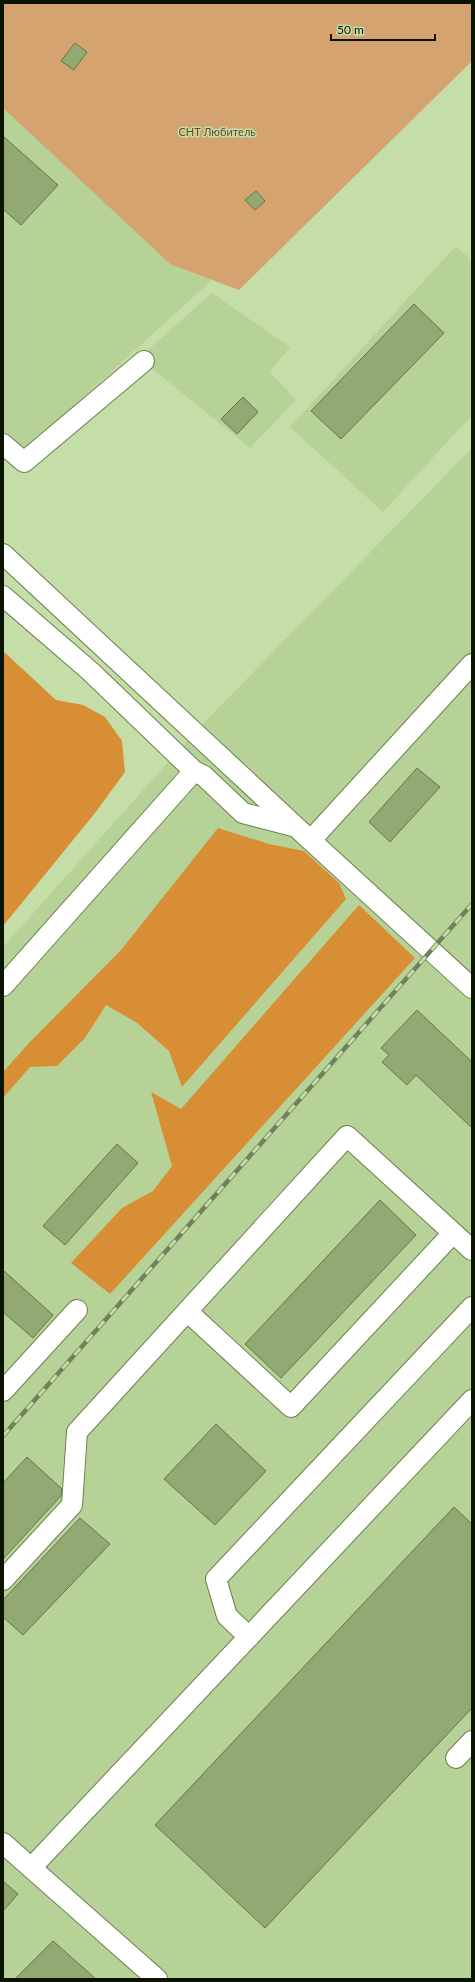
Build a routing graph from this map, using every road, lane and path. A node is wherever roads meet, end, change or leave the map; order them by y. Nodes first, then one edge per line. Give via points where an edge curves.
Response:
1 (144, 361) dead end
2 (3, 444) edge
3 (3, 554) edge
4 (3, 596) edge
5 (472, 664) edge
6 (194, 771) junction
7 (295, 826) junction
8 (311, 840) junction
9 (3, 986) edge
10 (472, 988) edge
11 (453, 1233) junction
12 (472, 1250) edge
13 (472, 1307) edge
14 (77, 1310) dead end
15 (188, 1312) junction
16 (3, 1391) edge
17 (472, 1400) edge
18 (3, 1580) edge
19 (249, 1637) junction
20 (472, 1741) edge
21 (456, 1758) dead end
22 (3, 1843) edge
23 (31, 1868) junction
24 (157, 1979) edge

1 - 2 lane via 24,462
3 - 7 lane
4 - 6 lane via 90,671
5 - 8 lane
6 - 7 lane via 204,776 243,813
6 - 9 lane
7 - 8 lane
8 - 10 lane
11 - 12 lane
11 - 15 lane via 292,1407
11 - 15 lane via 347,1136
13 - 19 lane via 216,1579 227,1616
14 - 16 lane
15 - 18 lane via 77,1432 72,1505
17 - 19 lane
19 - 23 lane
20 - 21 lane
22 - 23 lane
23 - 24 lane

